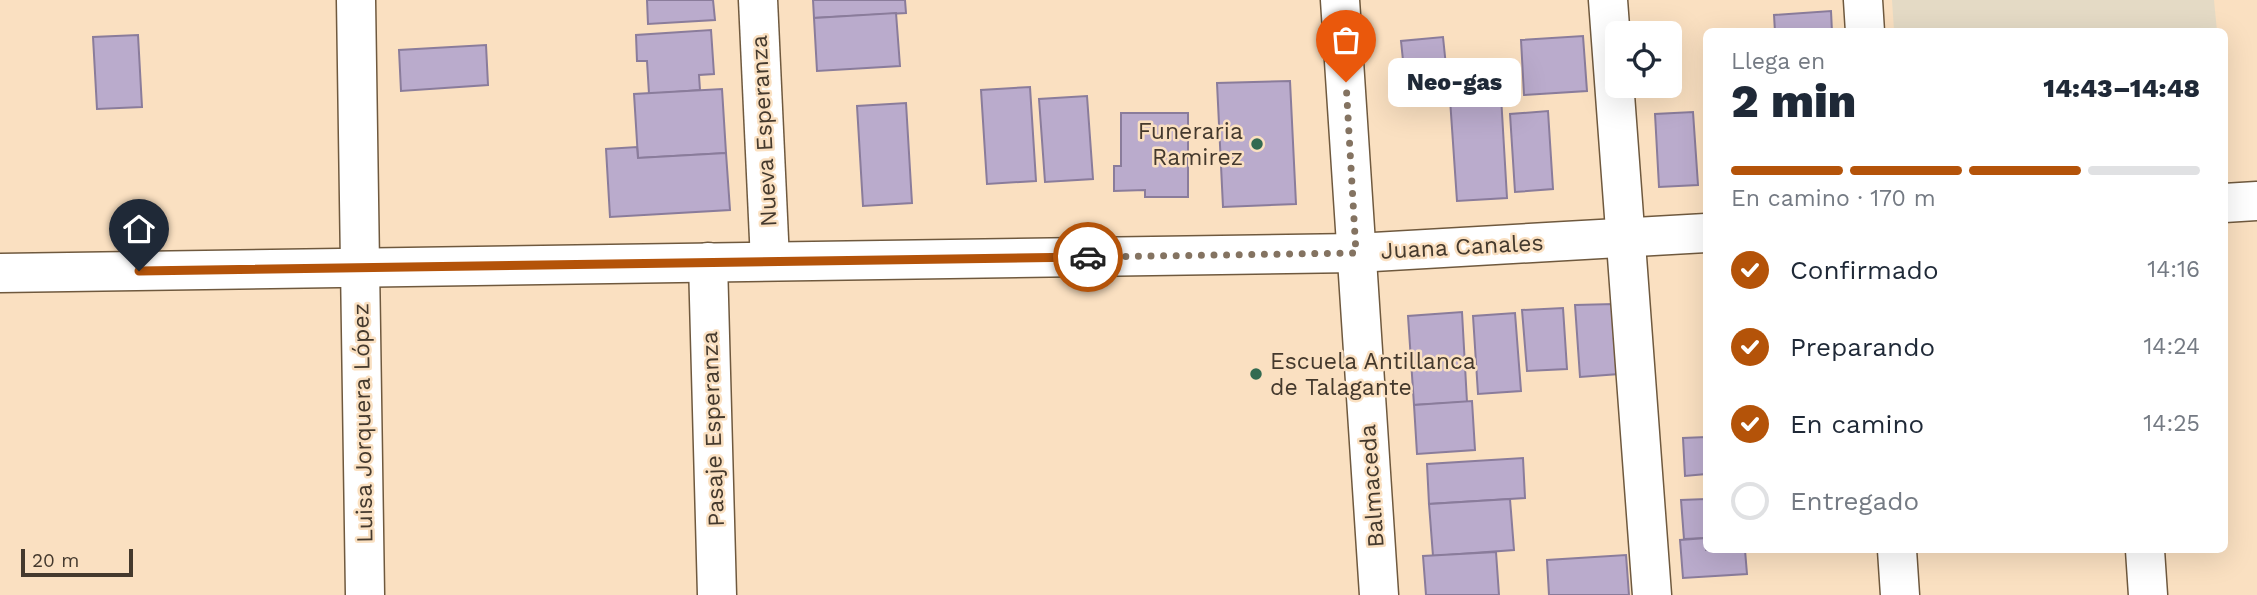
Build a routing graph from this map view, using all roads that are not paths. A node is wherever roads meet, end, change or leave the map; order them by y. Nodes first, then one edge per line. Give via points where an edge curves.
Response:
1 (356, 0) edge
2 (758, 0) edge
3 (1340, 0) edge
4 (1608, 0) edge
5 (1863, 0) edge
6 (1864, 28) edge
7 (2257, 201) edge
8 (2228, 203) edge
9 (1703, 233) edge
10 (1626, 238) junction
11 (1356, 253) junction
12 (770, 261) junction
13 (708, 262) junction
14 (361, 268) junction
15 (0, 273) edge
16 (1897, 553) edge
17 (2145, 553) edge
18 (365, 595) edge
19 (717, 595) edge
20 (1380, 595) edge
21 (1652, 595) edge
22 (1900, 595) edge
23 (2148, 595) edge

1 - 14 street, Luisa Jorquera López
2 - 12 street, Nueva Esperanza
3 - 11 street, Balmaceda
4 - 10 street
5 - 6 street
7 - 8 street
9 - 10 street, Juana Canales
10 - 11 street, Juana Canales
10 - 21 street
11 - 12 street, Juana Canales
11 - 20 street, Balmaceda
12 - 13 street, Juana Canales
13 - 14 street, Juana Canales
13 - 19 street, Pasaje Esperanza
14 - 15 street, Juana Canales
14 - 18 street, Luisa Jorquera López
16 - 22 street
17 - 23 street

